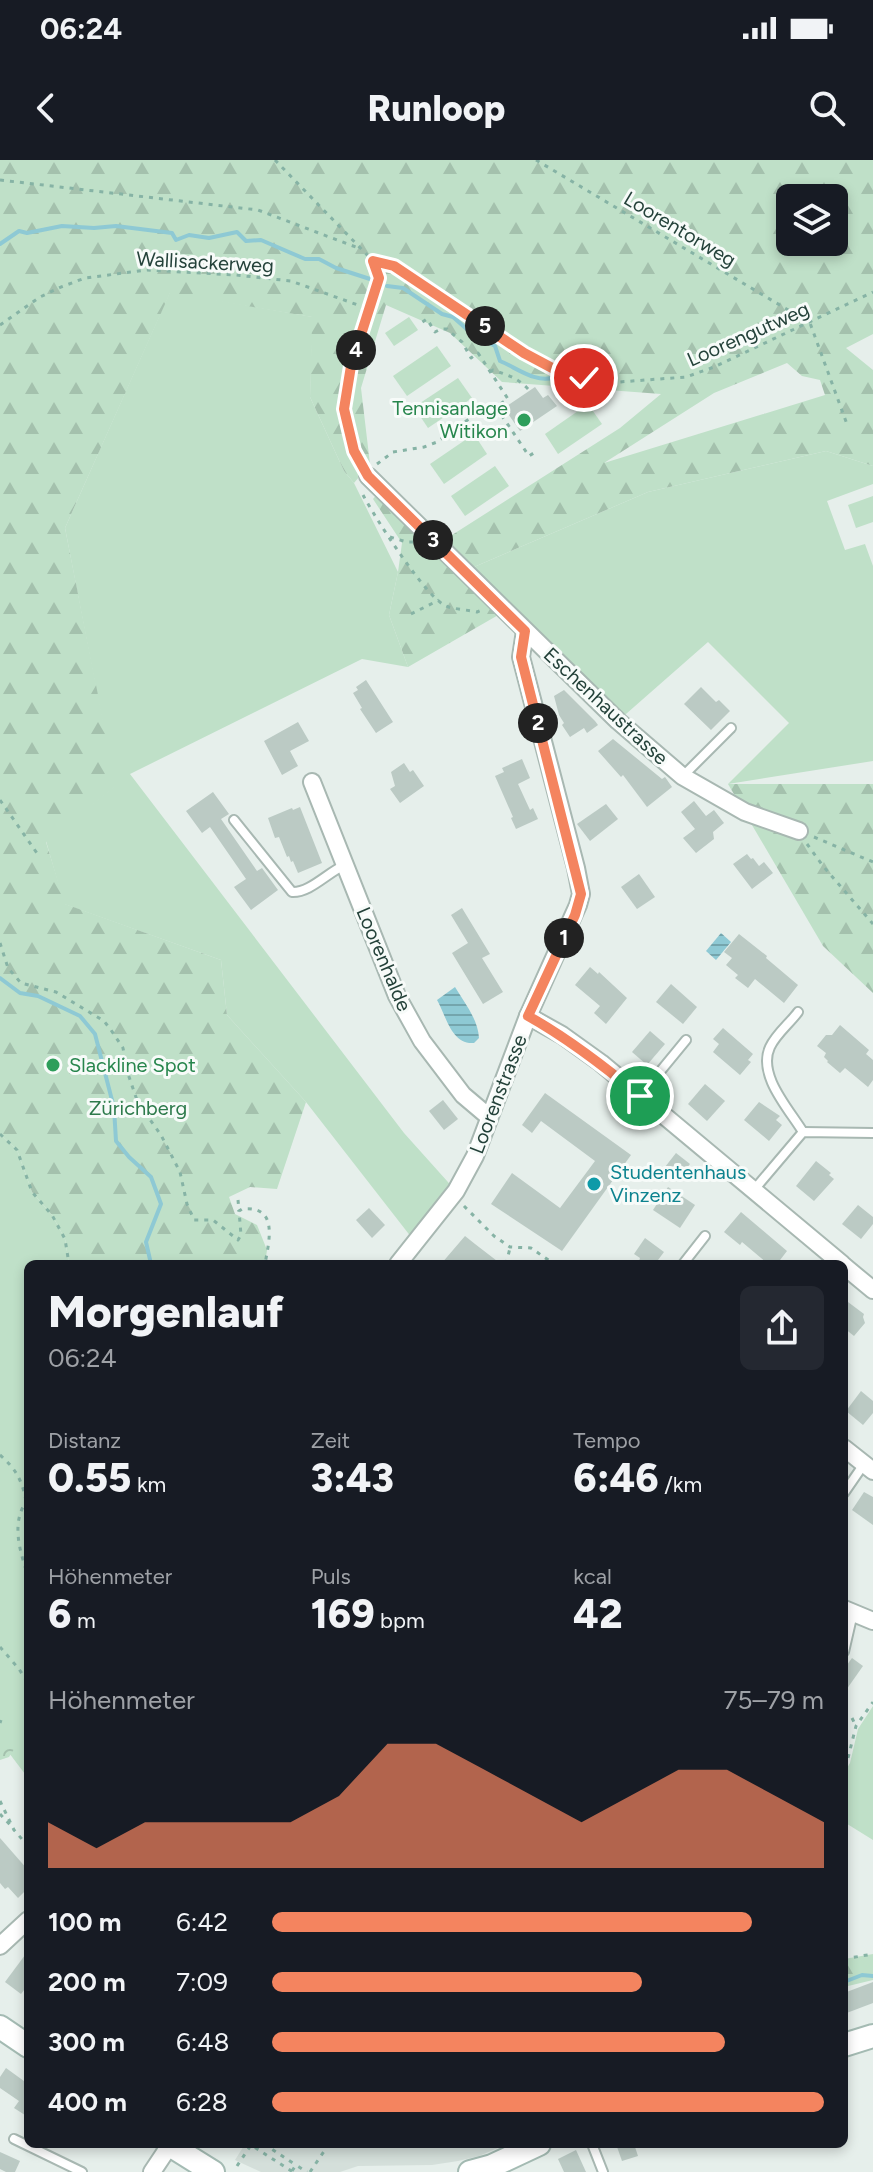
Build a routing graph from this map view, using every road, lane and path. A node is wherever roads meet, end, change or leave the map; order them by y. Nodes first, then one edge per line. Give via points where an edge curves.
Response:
1 (275, 160) edge
2 (536, 160) edge
3 (0, 180) edge
4 (361, 249) junction
5 (373, 261) junction
6 (873, 292) edge
7 (369, 309) junction
8 (810, 323) junction
9 (0, 325) edge
10 (418, 325) dead end
11 (490, 372) junction
12 (529, 390) dead end
13 (496, 407) junction
14 (848, 427) dead end
15 (537, 451) dead end
16 (368, 476) junction
17 (439, 600) junction
18 (493, 600) junction
19 (411, 614) dead end
20 (525, 631) junction
21 (731, 728) dead end
22 (682, 776) junction
23 (312, 782) dead end
24 (0, 800) edge
25 (234, 820) dead end
26 (799, 831) junction
27 (873, 854) edge
28 (39, 856) dead end
29 (864, 857) junction
30 (873, 862) edge
31 (345, 865) junction
32 (873, 924) edge
33 (0, 943) edge
34 (798, 1012) dead end
35 (528, 1016) junction
36 (686, 1040) dead end
37 (640, 1096) junction
38 (489, 1117) junction
39 (803, 1132) junction
40 (873, 1133) edge
41 (0, 1134) edge
42 (753, 1191) junction
43 (451, 1196) junction
44 (238, 1200) dead end
45 (239, 1211) junction
46 (705, 1236) dead end
47 (510, 1247) junction
48 (68, 1260) edge
49 (266, 1260) edge
50 (401, 1260) edge
51 (507, 1260) edge
52 (548, 1260) edge
53 (686, 1260) edge
54 (837, 1260) edge
55 (848, 1269) edge
56 (873, 1290) edge
57 (848, 1451) edge
58 (0, 1455) edge
59 (868, 1468) edge
60 (24, 1486) edge
61 (848, 1489) edge
62 (24, 1504) edge
63 (24, 1561) edge
64 (849, 1611) edge
65 (873, 1621) edge
66 (0, 1647) edge
67 (24, 1677) edge
68 (873, 1702) edge
69 (848, 1715) edge
70 (856, 1726) junction
71 (848, 1758) edge
72 (0, 1801) edge
73 (0, 1814) edge
74 (14, 1830) junction
75 (24, 1841) edge
76 (24, 1924) edge
77 (0, 1946) edge
78 (873, 1954) edge
79 (848, 1958) edge
80 (0, 2027) edge
81 (873, 2036) edge
82 (24, 2043) edge
83 (848, 2044) edge
84 (14, 2139) dead end
85 (24, 2144) edge
86 (33, 2148) edge
87 (167, 2148) edge
88 (174, 2148) edge
89 (249, 2148) edge
90 (256, 2148) edge
91 (270, 2148) edge
92 (326, 2148) edge
93 (530, 2148) edge
94 (594, 2148) edge
95 (296, 2165) junction
96 (237, 2166) dead end
97 (82, 2172) edge
98 (152, 2172) edge
99 (213, 2172) edge
100 (292, 2172) edge
101 (309, 2172) edge
102 (470, 2172) edge
103 (603, 2172) edge

1 - 4 path
2 - 8 path, Loorentorweg
3 - 4 path via 258,210
4 - 5 path
5 - 7 path via 379,278
5 - 8 path, Loorengutweg via 394,266 524,353 584,378 619,382 686,377
6 - 8 path, Loorengutweg
7 - 9 path, Wallisackerweg via 291,281 147,270 85,278 40,297
7 - 16 path via 344,409 354,451
8 - 14 path
10 - 11 path via 427,319 435,332 447,329 471,358 478,353
11 - 12 path via 510,375
11 - 13 path via 508,399
13 - 15 path via 529,456
13 - 16 path via 437,442 393,452
16 - 17 path via 362,491 373,516
16 - 18 street, Eschenhaustrasse
17 - 18 path via 477,612
17 - 19 path
18 - 20 street, Eschenhaustrasse
20 - 22 street, Eschenhaustrasse
20 - 35 street, Loorenstrasse via 521,657 581,894
21 - 22 lane
22 - 26 street, Eschenhaustrasse via 745,812
23 - 31 street, Loorenhalde
24 - 28 path
25 - 31 lane via 292,892
26 - 29 path
26 - 32 path
27 - 29 path
29 - 30 path
31 - 38 street, Loorenhalde via 397,996 422,1041 463,1095
33 - 45 path via 8,968 21,983 56,992 111,1030 123,1048 138,1103 180,1172 194,1220 213,1220 238,1240
34 - 39 lane via 770,1047 767,1067
35 - 37 street via 562,1035
35 - 38 street, Loorenstrasse
36 - 37 lane
37 - 42 street
38 - 43 street, Loorenstrasse via 475,1156
39 - 40 lane
39 - 42 lane
41 - 48 path via 17,1150 32,1192 65,1239
42 - 54 street
43 - 47 path
43 - 50 street, Loorenstrasse
44 - 45 path
45 - 49 path via 253,1208 269,1222
46 - 53 lane
47 - 51 path
47 - 52 path via 531,1248
55 - 56 street
57 - 59 street
58 - 60 path
59 - 61 lane
62 - 63 path via 17,1525
64 - 65 street
66 - 67 path
68 - 70 path
69 - 70 path
70 - 71 path
72 - 74 path
73 - 74 path
74 - 75 path
76 - 77 street
78 - 79 path
80 - 82 street
81 - 83 street
84 - 85 lane
86 - 97 lane
87 - 98 street
88 - 99 street
89 - 96 path
90 - 100 path
91 - 95 path
92 - 101 path
93 - 102 street
94 - 103 lane
95 - 100 path
95 - 101 path

